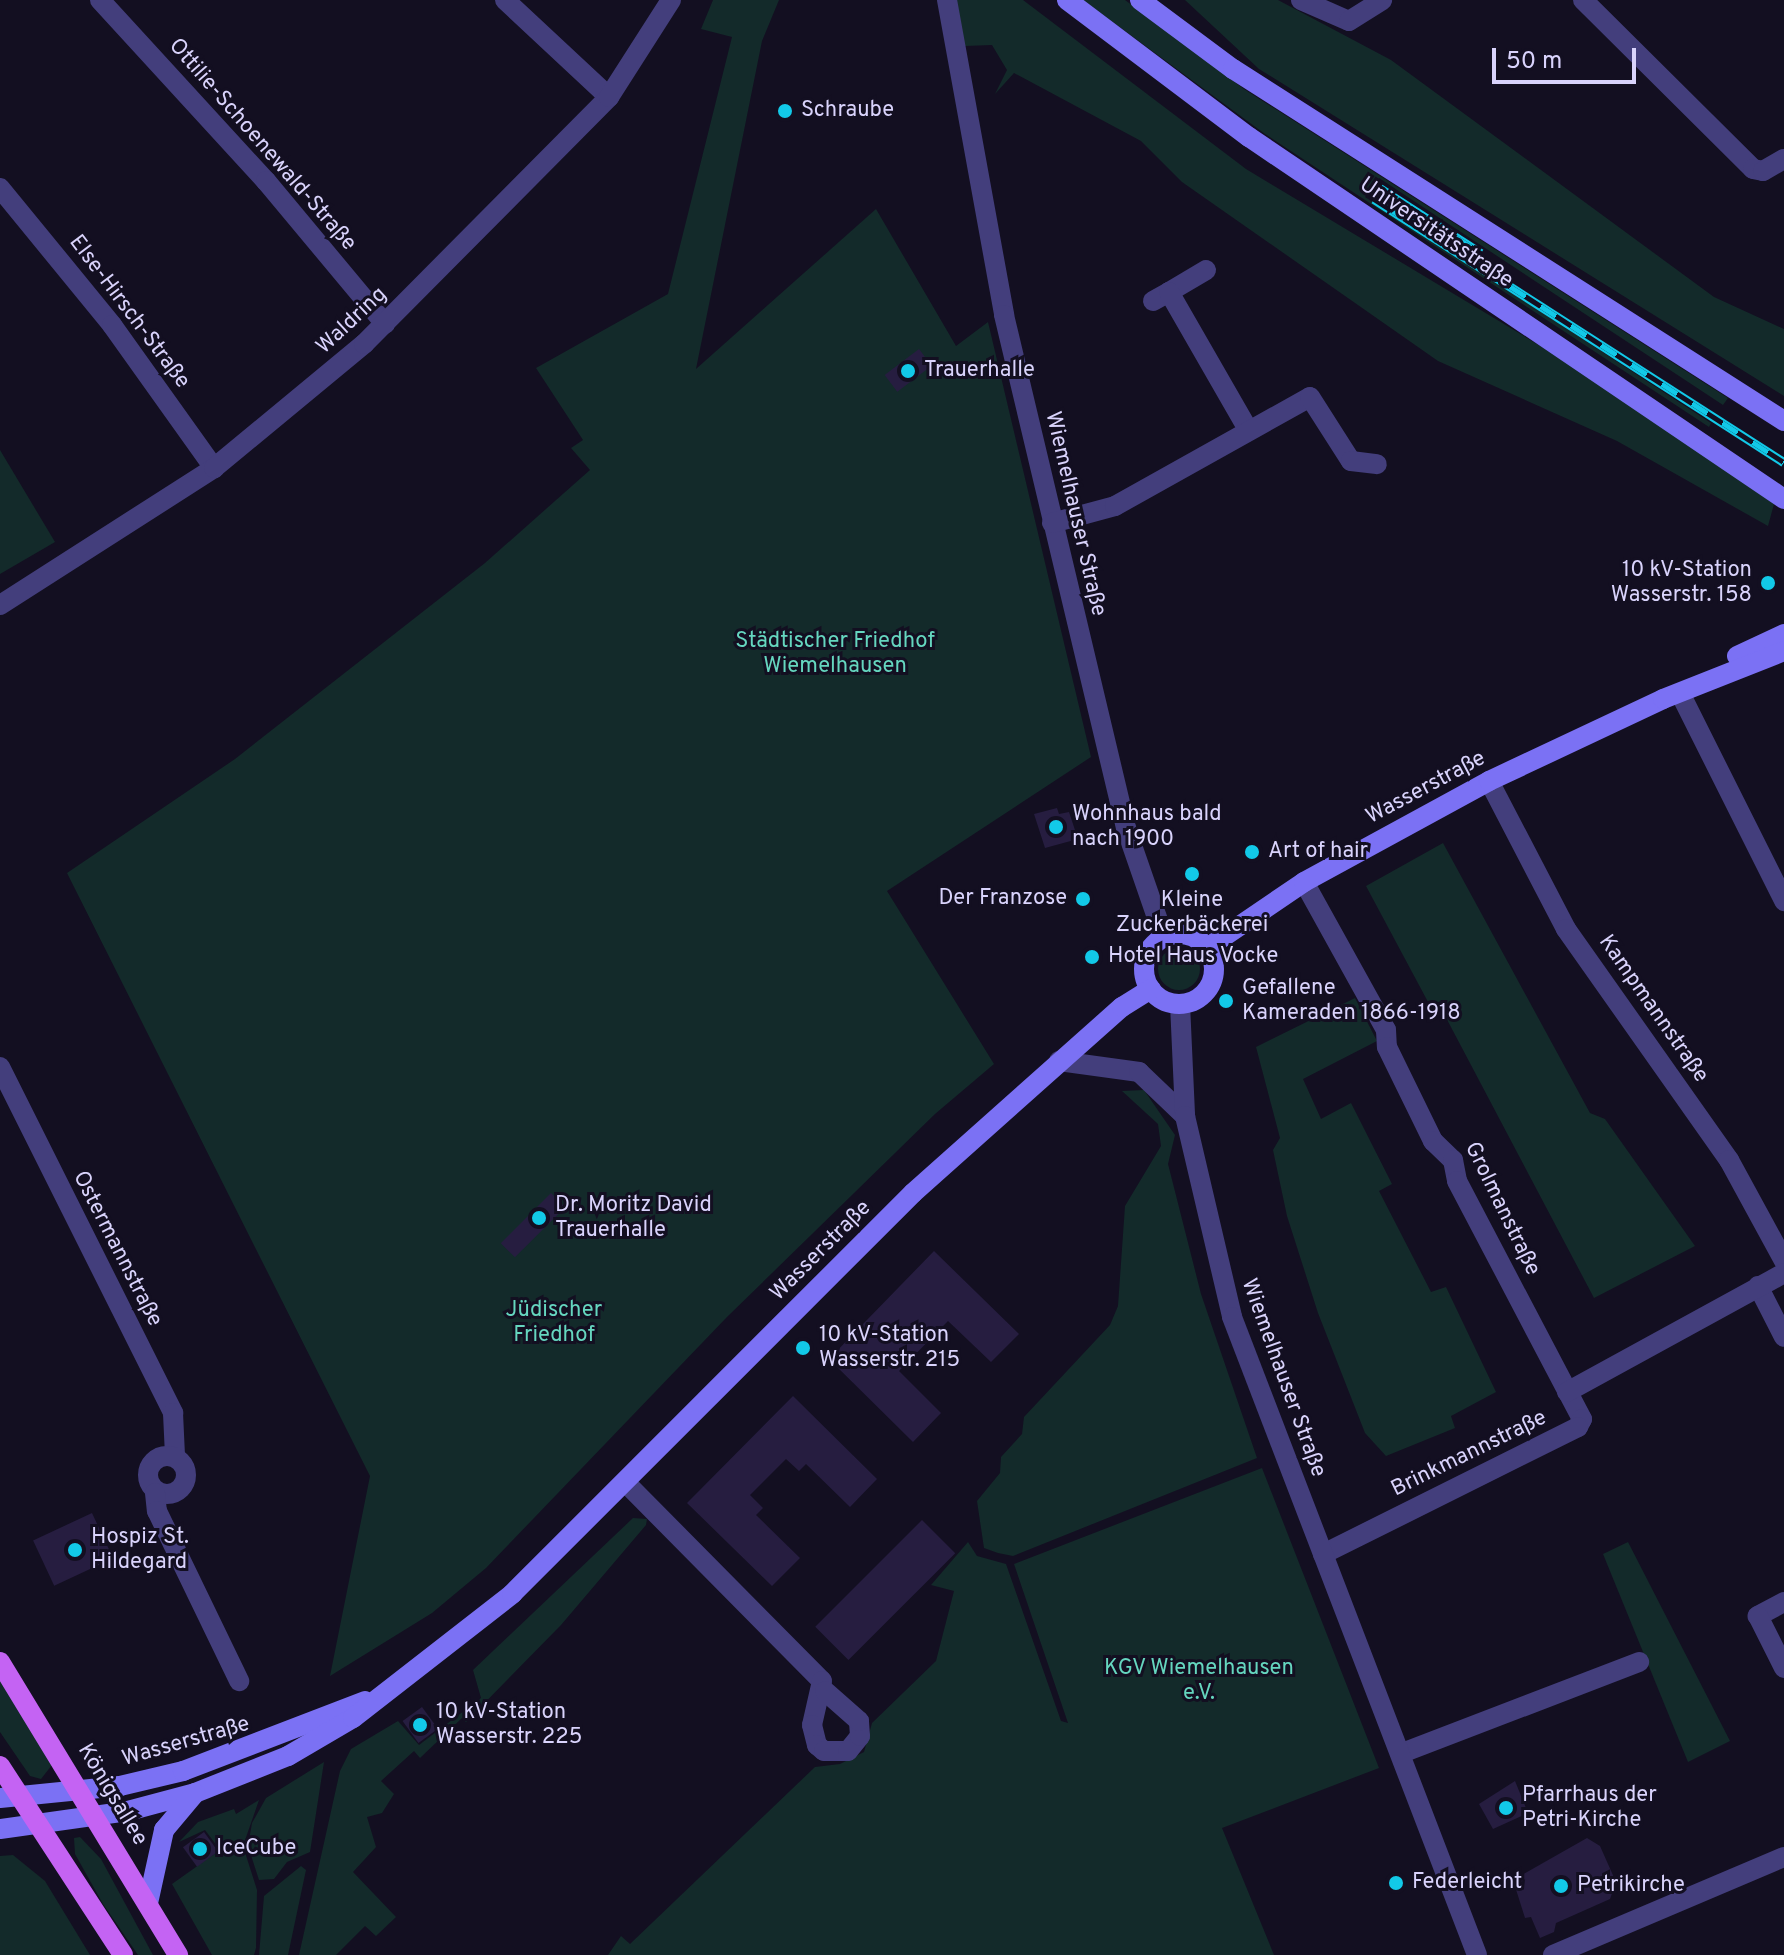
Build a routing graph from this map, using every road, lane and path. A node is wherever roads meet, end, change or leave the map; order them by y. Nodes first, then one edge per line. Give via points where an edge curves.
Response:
1 (100, 0) edge
2 (505, 0) edge
3 (671, 0) edge
4 (947, 0) edge
5 (1067, 0) edge
6 (1140, 0) edge
7 (1301, 0) edge
8 (1382, 0) edge
9 (1583, 0) edge
10 (609, 97) junction
11 (1784, 159) edge
12 (0, 188) edge
13 (1206, 270) dead end
14 (385, 324) junction
15 (1784, 421) edge
16 (1249, 431) junction
17 (1377, 464) dead end
18 (214, 468) junction
19 (1784, 499) edge
20 (1052, 523) junction
21 (0, 605) edge
22 (1784, 634) edge
23 (1784, 651) edge
24 (1710, 680) junction
25 (1680, 693) junction
26 (1489, 781) junction
27 (1304, 882) junction
28 (1784, 901) edge
29 (1164, 938) junction
30 (1207, 948) junction
31 (1151, 989) junction
32 (1180, 1004) junction
33 (1059, 1061) junction
34 (0, 1067) edge
35 (1185, 1116) junction
36 (1784, 1261) edge
37 (1784, 1273) edge
38 (1758, 1286) junction
39 (1784, 1337) edge
40 (1567, 1392) junction
41 (627, 1484) junction
42 (1323, 1554) junction
43 (1784, 1602) edge
44 (0, 1662) edge
45 (1639, 1662) dead end
46 (1784, 1668) edge
47 (239, 1681) dead end
48 (825, 1691) dead end
49 (377, 1697) junction
50 (1402, 1753) junction
51 (0, 1766) edge
52 (82, 1791) junction
53 (195, 1793) junction
54 (9, 1797) edge
55 (98, 1817) junction
56 (36, 1825) junction
57 (0, 1829) edge
58 (1784, 1857) edge
59 (148, 1903) junction
60 (123, 1955) edge
61 (178, 1955) edge
62 (1477, 1955) edge
63 (1553, 1955) edge

1 - 14 street, Ottilie-Schoenewald-Straße via 266,181
2 - 10 street
3 - 10 street, Waldring
4 - 20 street, Wiemelhauser Straße via 1004,315
5 - 19 main road, Universitätsstraße via 1238,129
6 - 15 main road, Universitätsstraße via 1233,69
7 - 8 street via 1349,21
9 - 11 street via 1753,169 1763,171
10 - 14 street, Waldring
12 - 18 street, Else-Hirsch-Straße via 112,325
13 - 16 street via 1161,296
14 - 18 street, Waldring
16 - 17 street via 1310,397 1351,461
16 - 20 street via 1115,506
18 - 21 street, Waldring
20 - 29 street, Wiemelhauser Straße via 1139,878
22 - 24 main road, Wasserstraße via 1735,657
23 - 24 main road, Wasserstraße
24 - 25 main road, Wasserstraße
25 - 26 main road, Wasserstraße
25 - 28 street
26 - 27 main road, Wasserstraße
26 - 36 street, Kampmannstraße via 1566,929 1729,1160
27 - 30 main road, Wasserstraße
27 - 40 street, Grolmanstraße via 1386,1030 1387,1047 1433,1141 1453,1160 1457,1181
29 - 30 main road via 1187,935
29 - 31 main road via 1147,955
30 - 32 main road via 1211,984 1192,1002
31 - 32 main road
31 - 33 main road, Wasserstraße
32 - 35 street, Wiemelhauser Straße
33 - 35 street via 1139,1072
33 - 41 main road, Wasserstraße via 913,1193
34 - 47 street, Ostermannstraße via 173,1413 175,1456 146,1472 157,1511
35 - 42 street, Wiemelhauser Straße via 1232,1317
37 - 38 street
38 - 39 street
38 - 40 street, Brinkmannstraße
40 - 42 street, Brinkmannstraße via 1582,1419 1578,1427
41 - 48 street
41 - 49 main road, Wasserstraße via 470,1631
42 - 50 street, Wiemelhauser Straße
43 - 46 street via 1758,1616
44 - 52 main road, Königsallee
45 - 50 street
49 - 52 main road, Wasserstraße via 234,1755
49 - 53 main road, Wasserstraße via 288,1756
50 - 62 street, Wiemelhauser Straße
51 - 54 main road
52 - 54 main road, Wasserstraße
52 - 55 main road, Königsallee
53 - 55 main road, Wasserstraße
53 - 59 main road, Wasserstraße via 164,1830
54 - 56 main road
55 - 56 main road, Wasserstraße
55 - 59 main road, Königsallee
56 - 57 main road, Wasserstraße
56 - 60 main road
58 - 63 street
59 - 61 main road, Königsallee

